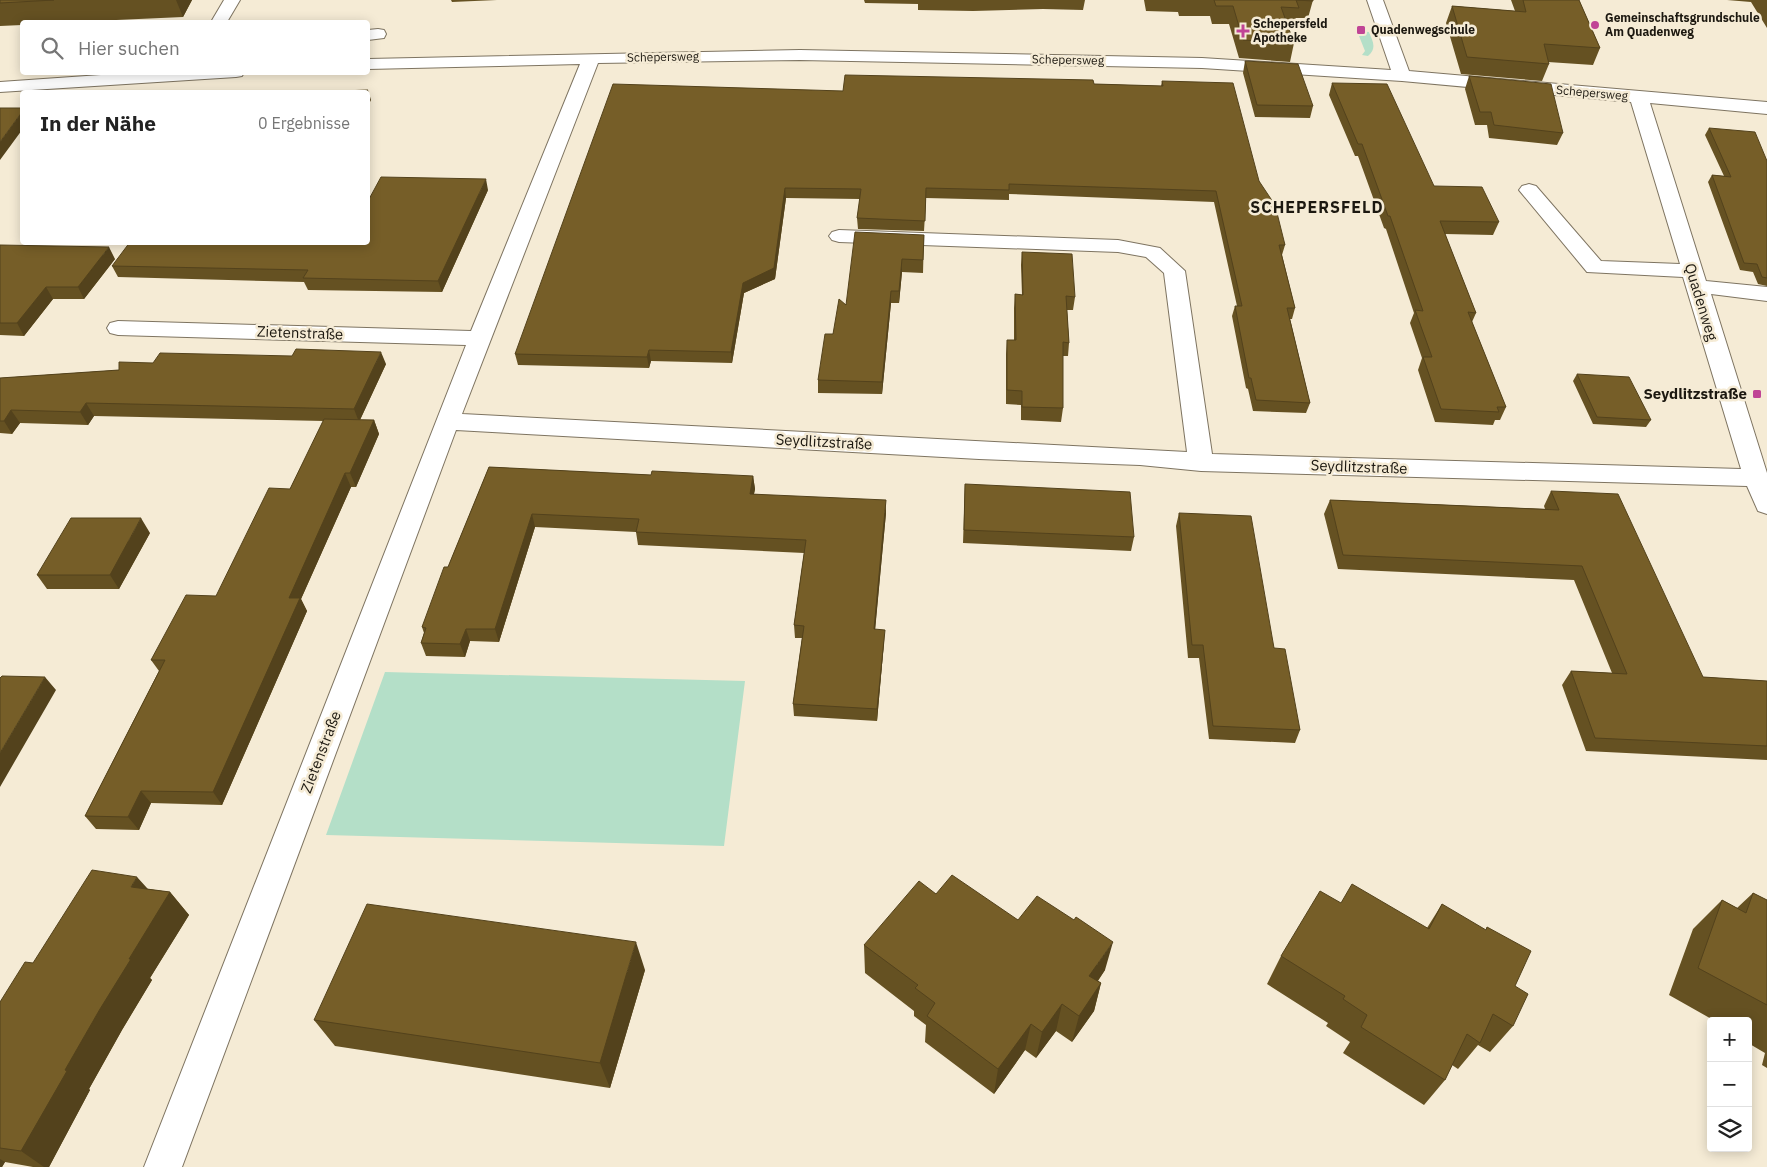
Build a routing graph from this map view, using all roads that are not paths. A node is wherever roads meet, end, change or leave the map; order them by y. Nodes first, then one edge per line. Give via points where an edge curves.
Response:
1 (232, 0) edge
2 (1375, 0) edge
3 (220, 20) edge
4 (591, 58) junction
5 (370, 64) edge
6 (189, 75) edge
7 (1402, 76) junction
8 (0, 87) edge
9 (1639, 97) junction
10 (1767, 108) edge
11 (1529, 190) dead end
12 (839, 236) dead end
13 (1694, 279) junction
14 (1767, 294) edge
15 (118, 328) dead end
16 (481, 338) junction
17 (448, 422) junction
18 (1201, 462) junction
19 (1756, 478) junction
20 (1767, 505) edge
21 (163, 1167) edge

1 - 3 street
2 - 7 street
4 - 5 street, Schepersweg
4 - 7 street, Schepersweg via 800,55 1202,63
4 - 16 street, Zietenstraße
6 - 8 street
7 - 9 street, Schepersweg
9 - 10 street, Schepersweg
9 - 13 street, Quadenweg
11 - 13 street via 1595,267
12 - 18 street via 1118,246 1153,252 1174,271
13 - 14 street
13 - 19 street, Quadenweg
15 - 16 street, Zietenstraße
16 - 17 street, Zietenstraße
17 - 18 street, Seydlitzstraße
17 - 21 street, Zietenstraße
18 - 19 street, Seydlitzstraße
19 - 20 street, Quadenweg

